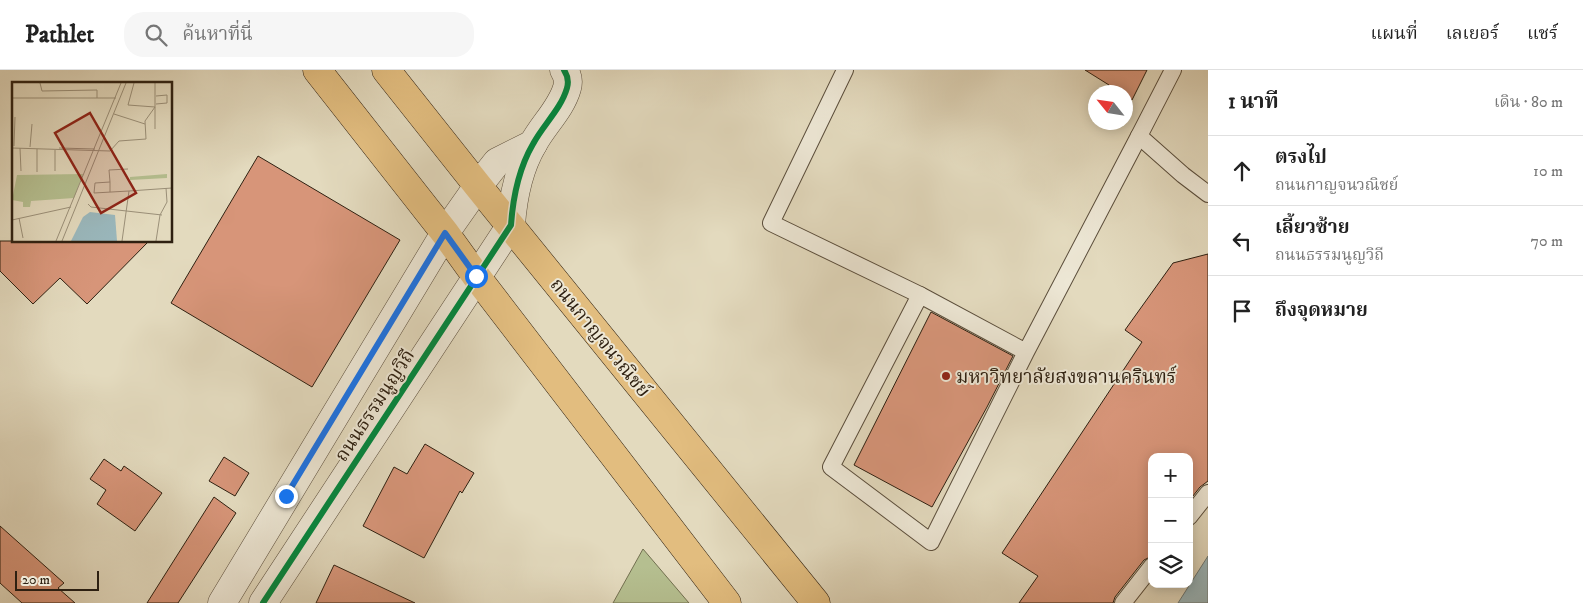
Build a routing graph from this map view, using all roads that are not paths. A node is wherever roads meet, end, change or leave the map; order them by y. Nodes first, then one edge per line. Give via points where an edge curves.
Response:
1 (317, 70) edge
2 (386, 70) edge
3 (564, 70) edge
4 (845, 70) edge
5 (1172, 70) edge
6 (1139, 136) junction
7 (533, 144) junction
8 (478, 186) junction
9 (1208, 194) edge
10 (511, 225) junction
11 (445, 233) junction
12 (476, 276) junction
13 (920, 294) junction
14 (1026, 352) junction
15 (1208, 493) edge
16 (1193, 512) edge
17 (1148, 571) edge
18 (222, 603) edge
19 (263, 603) edge
20 (727, 603) edge
21 (816, 603) edge
22 (1123, 603) edge

1 - 11 main road
2 - 8 main road, ถนนกาญจนวณิชย์
3 - 7 street via 569,81 567,89
4 - 13 lane via 771,223
5 - 6 lane
6 - 9 lane
6 - 14 lane
7 - 8 street, ถนนธรรมนูญวิถี via 497,162
7 - 10 street via 516,188
8 - 10 main road, ถนนกาญจนวณิชย์
8 - 11 street, ถนนธรรมนูญวิถี
10 - 12 street, ถนนธรรมนูญวิถี
10 - 21 main road, ถนนกาญจนวณิชย์
11 - 12 main road
11 - 18 street, ถนนธรรมนูญวิถี
12 - 19 street, ถนนธรรมนูญวิถี
12 - 20 main road
13 - 14 lane
13 - 14 lane via 831,467 931,542
15 - 16 lane
17 - 22 lane

